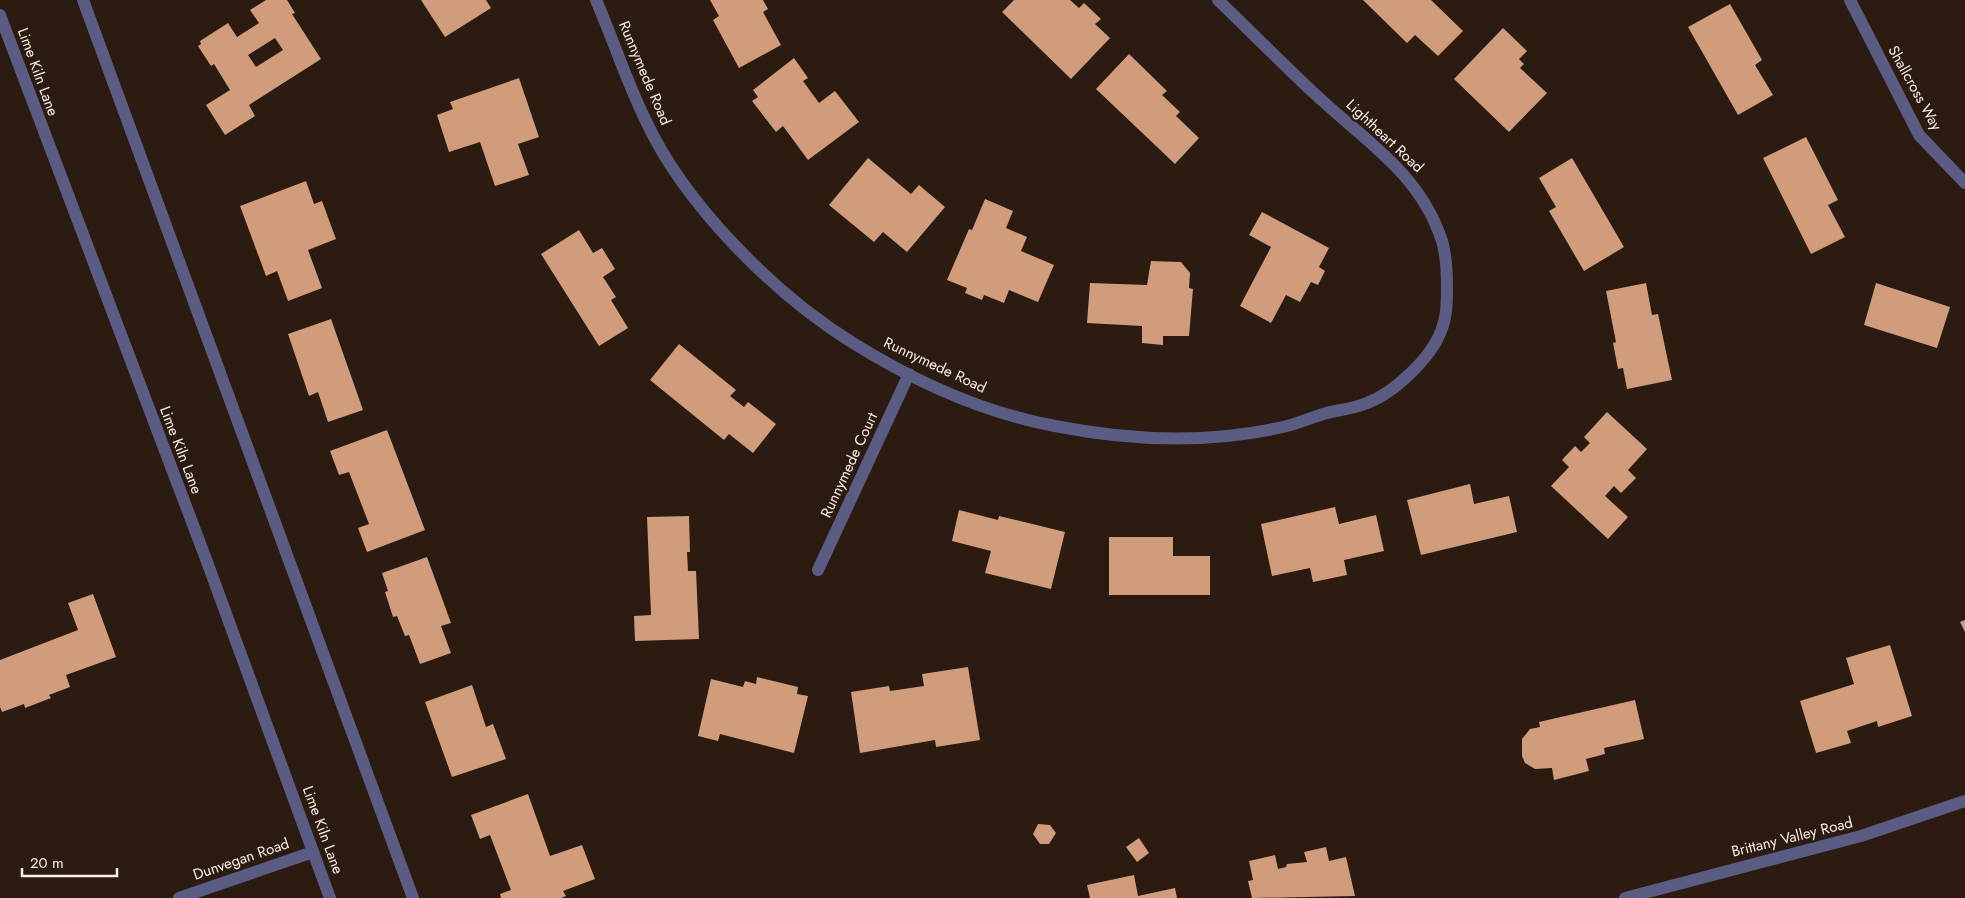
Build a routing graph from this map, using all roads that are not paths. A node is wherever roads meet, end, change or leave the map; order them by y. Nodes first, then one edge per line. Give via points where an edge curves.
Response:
1 (82, 0) edge
2 (596, 0) edge
3 (1218, 0) edge
4 (1850, 0) edge
5 (0, 15) edge
6 (1965, 183) edge
7 (1438, 337) joint
8 (909, 374) junction
9 (818, 570) dead end
10 (1965, 801) edge
11 (313, 852) junction
12 (179, 898) edge
13 (330, 898) edge
14 (413, 898) edge
15 (1625, 898) edge

1 - 14 street
2 - 8 street, Runnymede Road via 645,121 676,172 718,228 779,288 852,343
3 - 7 street, Lightheart Road via 1318,97 1400,168 1418,190 1442,242 1446,267 1447,303 1443,328
4 - 6 street, Shallcross Way via 1919,135
5 - 11 street, Lime Kiln Lane
7 - 8 street, Runnymede Road via 1427,354 1396,387 1368,403 1288,426 1171,439 1119,436 1054,426 971,402
8 - 9 street, Runnymede Court
10 - 15 street, Brittany Valley Road via 1861,836
11 - 12 street, Dunvegan Road
11 - 13 street, Lime Kiln Lane

